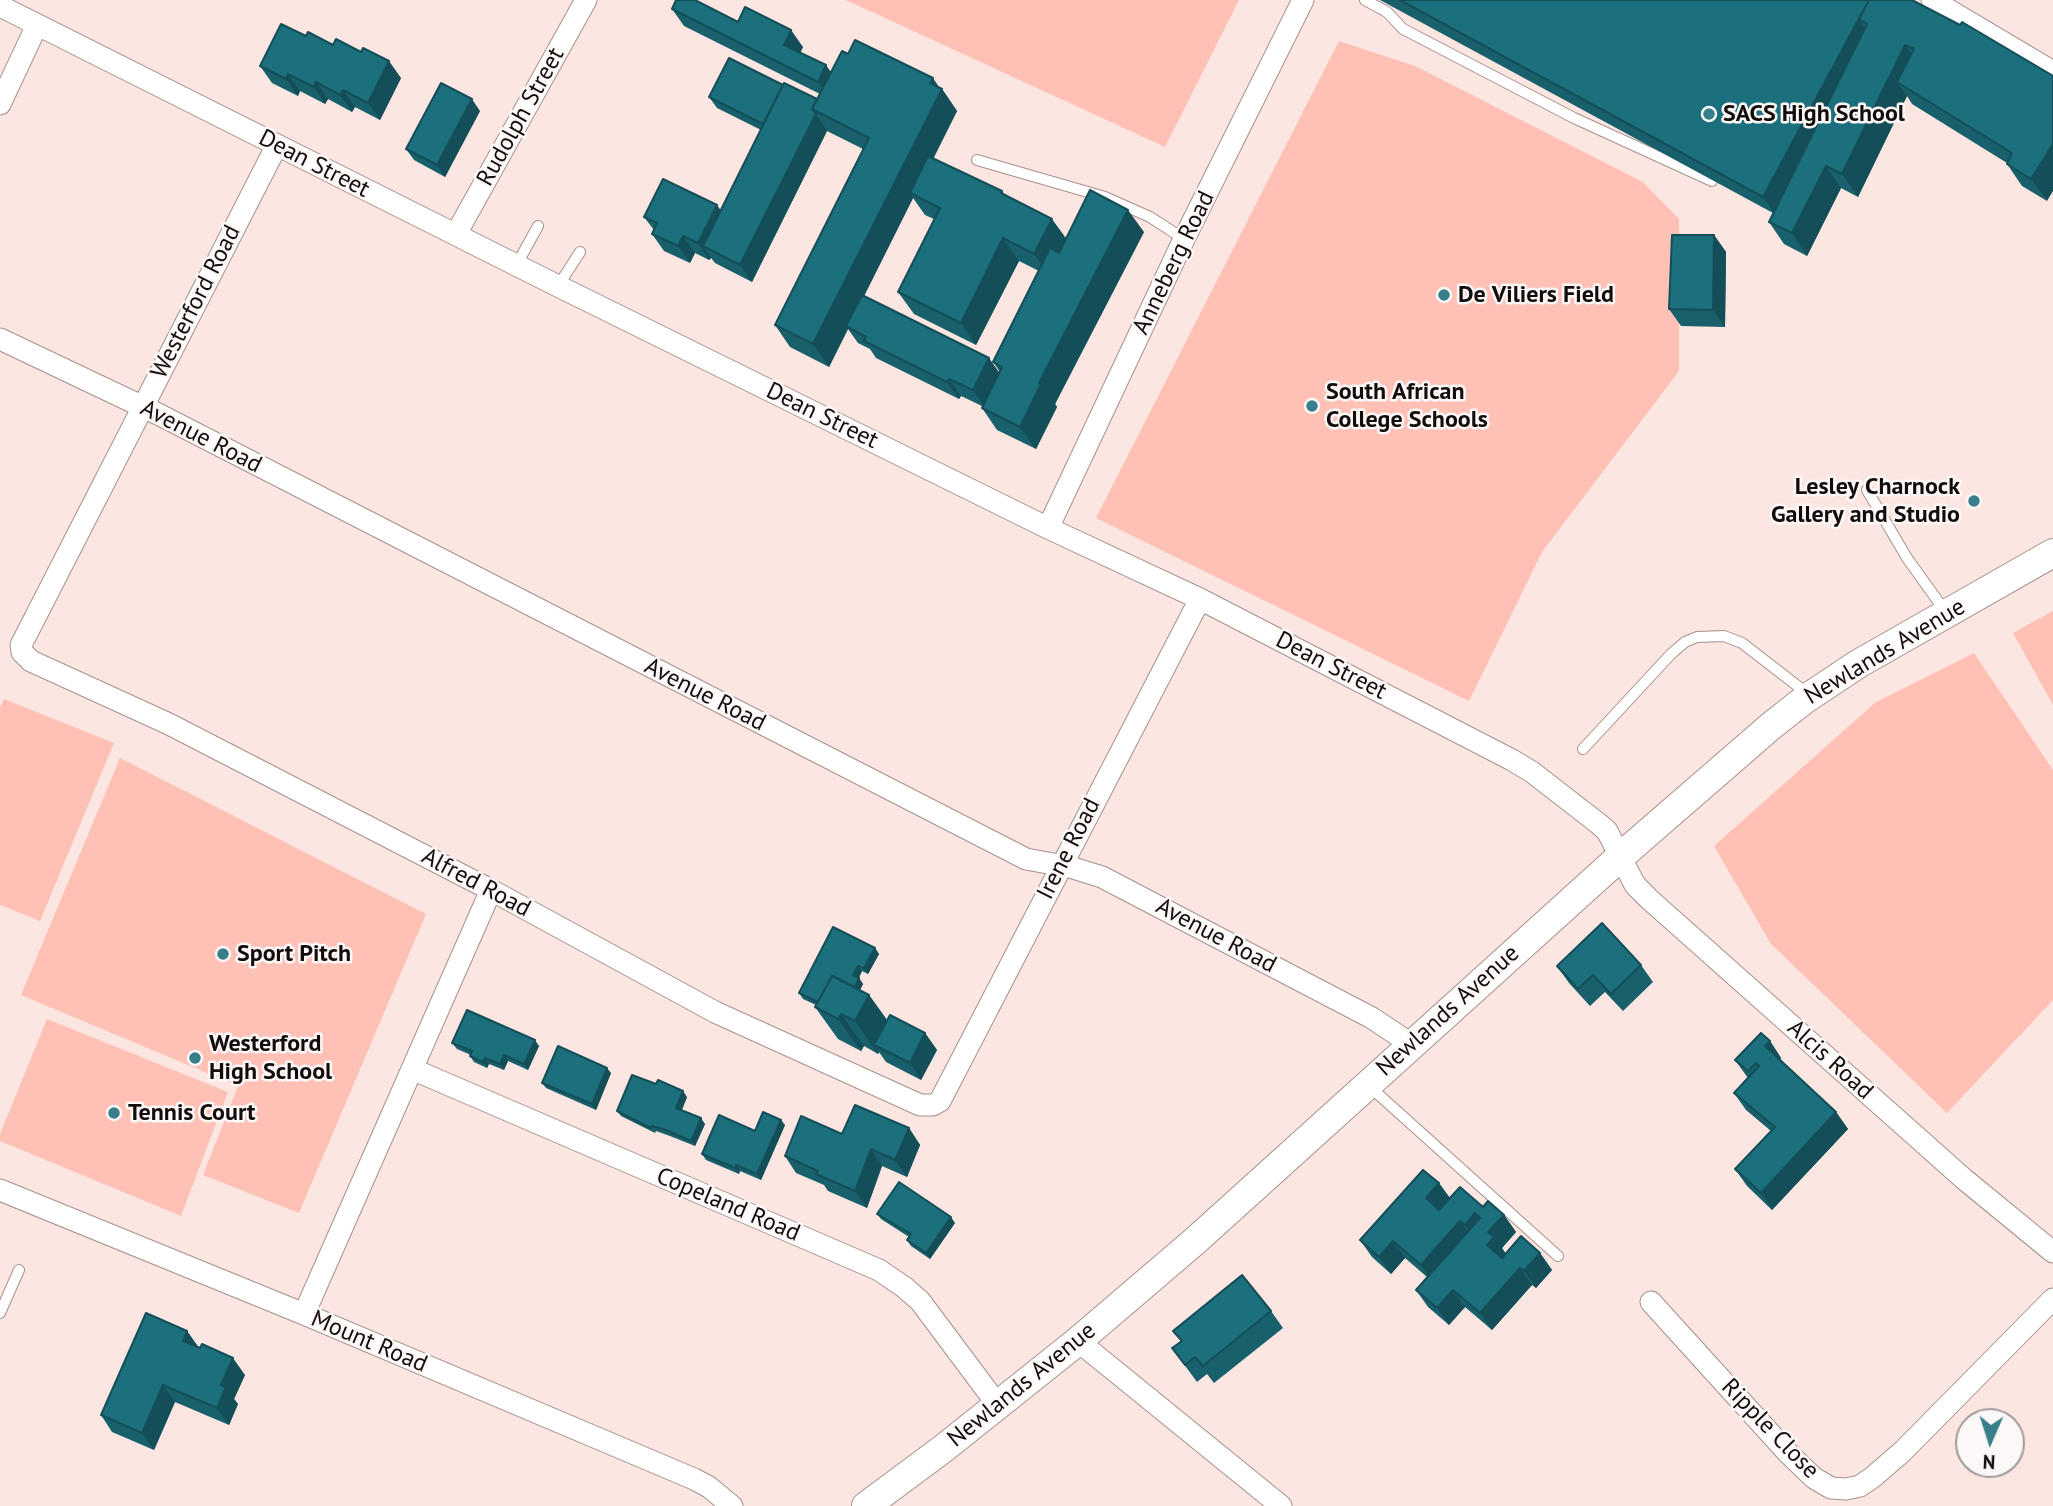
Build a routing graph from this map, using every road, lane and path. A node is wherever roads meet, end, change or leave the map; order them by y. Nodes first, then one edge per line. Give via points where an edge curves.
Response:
1 (586, 0) edge
2 (1303, 0) edge
3 (1365, 0) edge
4 (1931, 0) edge
5 (0, 6) edge
6 (37, 25) junction
7 (2053, 72) edge
8 (0, 104) edge
9 (277, 145) junction
10 (976, 160) dead end
11 (1712, 181) edge
12 (538, 226) dead end
13 (456, 234) junction
14 (1184, 239) junction
15 (580, 252) dead end
16 (517, 264) junction
17 (558, 286) junction
18 (0, 339) edge
19 (142, 407) junction
20 (1867, 490) dead end
21 (1048, 528) junction
22 (2053, 553) edge
23 (1200, 599) junction
24 (1947, 614) junction
25 (21, 645) joint
26 (1811, 696) junction
27 (1583, 749) dead end
28 (1620, 857) junction
29 (1060, 865) junction
30 (491, 890) junction
31 (1411, 1044) junction
32 (412, 1069) junction
33 (1367, 1084) junction
34 (940, 1101) joint
35 (0, 1190) edge
36 (2053, 1252) edge
37 (1558, 1256) dead end
38 (19, 1270) dead end
39 (2053, 1298) edge
40 (1651, 1302) dead end
41 (0, 1313) edge
42 (304, 1314) junction
43 (1079, 1341) junction
44 (997, 1404) junction
45 (944, 1448) junction
46 (732, 1506) edge
47 (867, 1506) edge
48 (899, 1506) edge
49 (1281, 1506) edge

1 - 13 street, Rudolph Street
2 - 14 street, Anneberg Road
3 - 11 lane via 1387,12 1403,29 1574,118
4 - 7 street
5 - 6 street, Dean Street
6 - 8 street
6 - 9 street, Dean Street
9 - 13 street, Dean Street
9 - 19 street, Westerford Road
10 - 14 lane via 1105,197
12 - 16 lane
13 - 16 street, Dean Street
14 - 21 street, Anneberg Road
15 - 17 lane
16 - 17 street, Dean Street
17 - 21 street, Dean Street
18 - 19 street, Avenue Road
19 - 25 street, Westerford Road
19 - 29 street, Avenue Road via 1026,859
20 - 24 lane
21 - 23 street, Dean Street
22 - 24 main road, Newlands Avenue
23 - 28 street, Dean Street via 1532,772 1600,824
23 - 29 street, Irene Road
24 - 26 main road, Newlands Avenue
25 - 30 street, Alfred Road via 31,661 169,724
26 - 27 lane via 1742,643 1724,636 1697,636 1671,654
26 - 28 main road, Newlands Avenue
28 - 31 main road, Newlands Avenue
28 - 36 street, Alcis Road via 1635,885 1650,899 1964,1179
29 - 31 street, Avenue Road via 1102,877 1371,1018
29 - 34 street, Irene Road
30 - 32 street
30 - 34 street, Alfred Road via 715,1012 920,1105
31 - 33 main road, Newlands Avenue
32 - 42 street
32 - 44 street, Copeland Road via 879,1270 920,1301
33 - 37 lane
33 - 43 main road, Newlands Avenue
35 - 42 street, Mount Road
38 - 41 lane
39 - 40 street, Ripple Close via 1903,1451 1874,1477 1846,1489 1831,1488 1814,1478
42 - 46 street, Mount Road via 694,1479
43 - 44 main road, Newlands Avenue
43 - 49 street
44 - 45 main road, Newlands Avenue
45 - 47 main road, Newlands Avenue
45 - 48 main road

